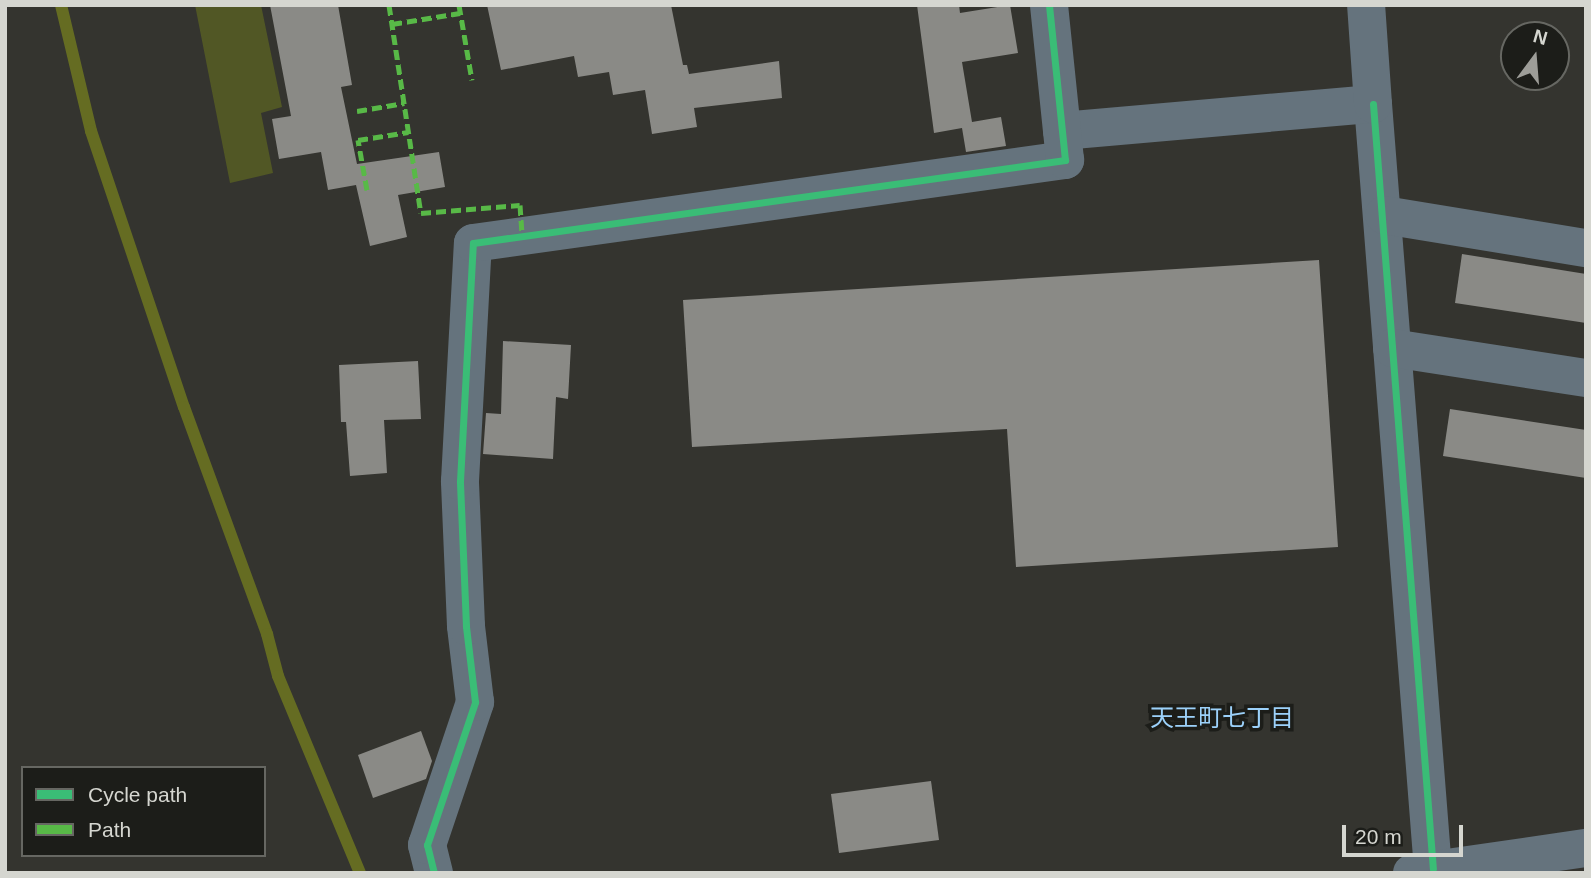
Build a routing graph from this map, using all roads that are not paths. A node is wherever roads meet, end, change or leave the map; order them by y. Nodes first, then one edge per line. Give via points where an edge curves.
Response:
1 (1049, 5) edge
2 (1366, 5) edge
3 (1373, 104) junction
4 (1062, 131) junction
5 (1384, 215) junction
6 (1586, 248) edge
7 (1392, 348) junction
8 (1586, 378) edge
9 (1586, 848) edge
10 (1422, 871) edge
11 (434, 873) edge

1 - 4 street
2 - 3 street
3 - 4 street
3 - 5 street
4 - 11 street via 1065,160 473,243 460,481 466,626 475,702 427,845
5 - 6 street
5 - 7 street
7 - 8 street
7 - 10 street
9 - 10 street

